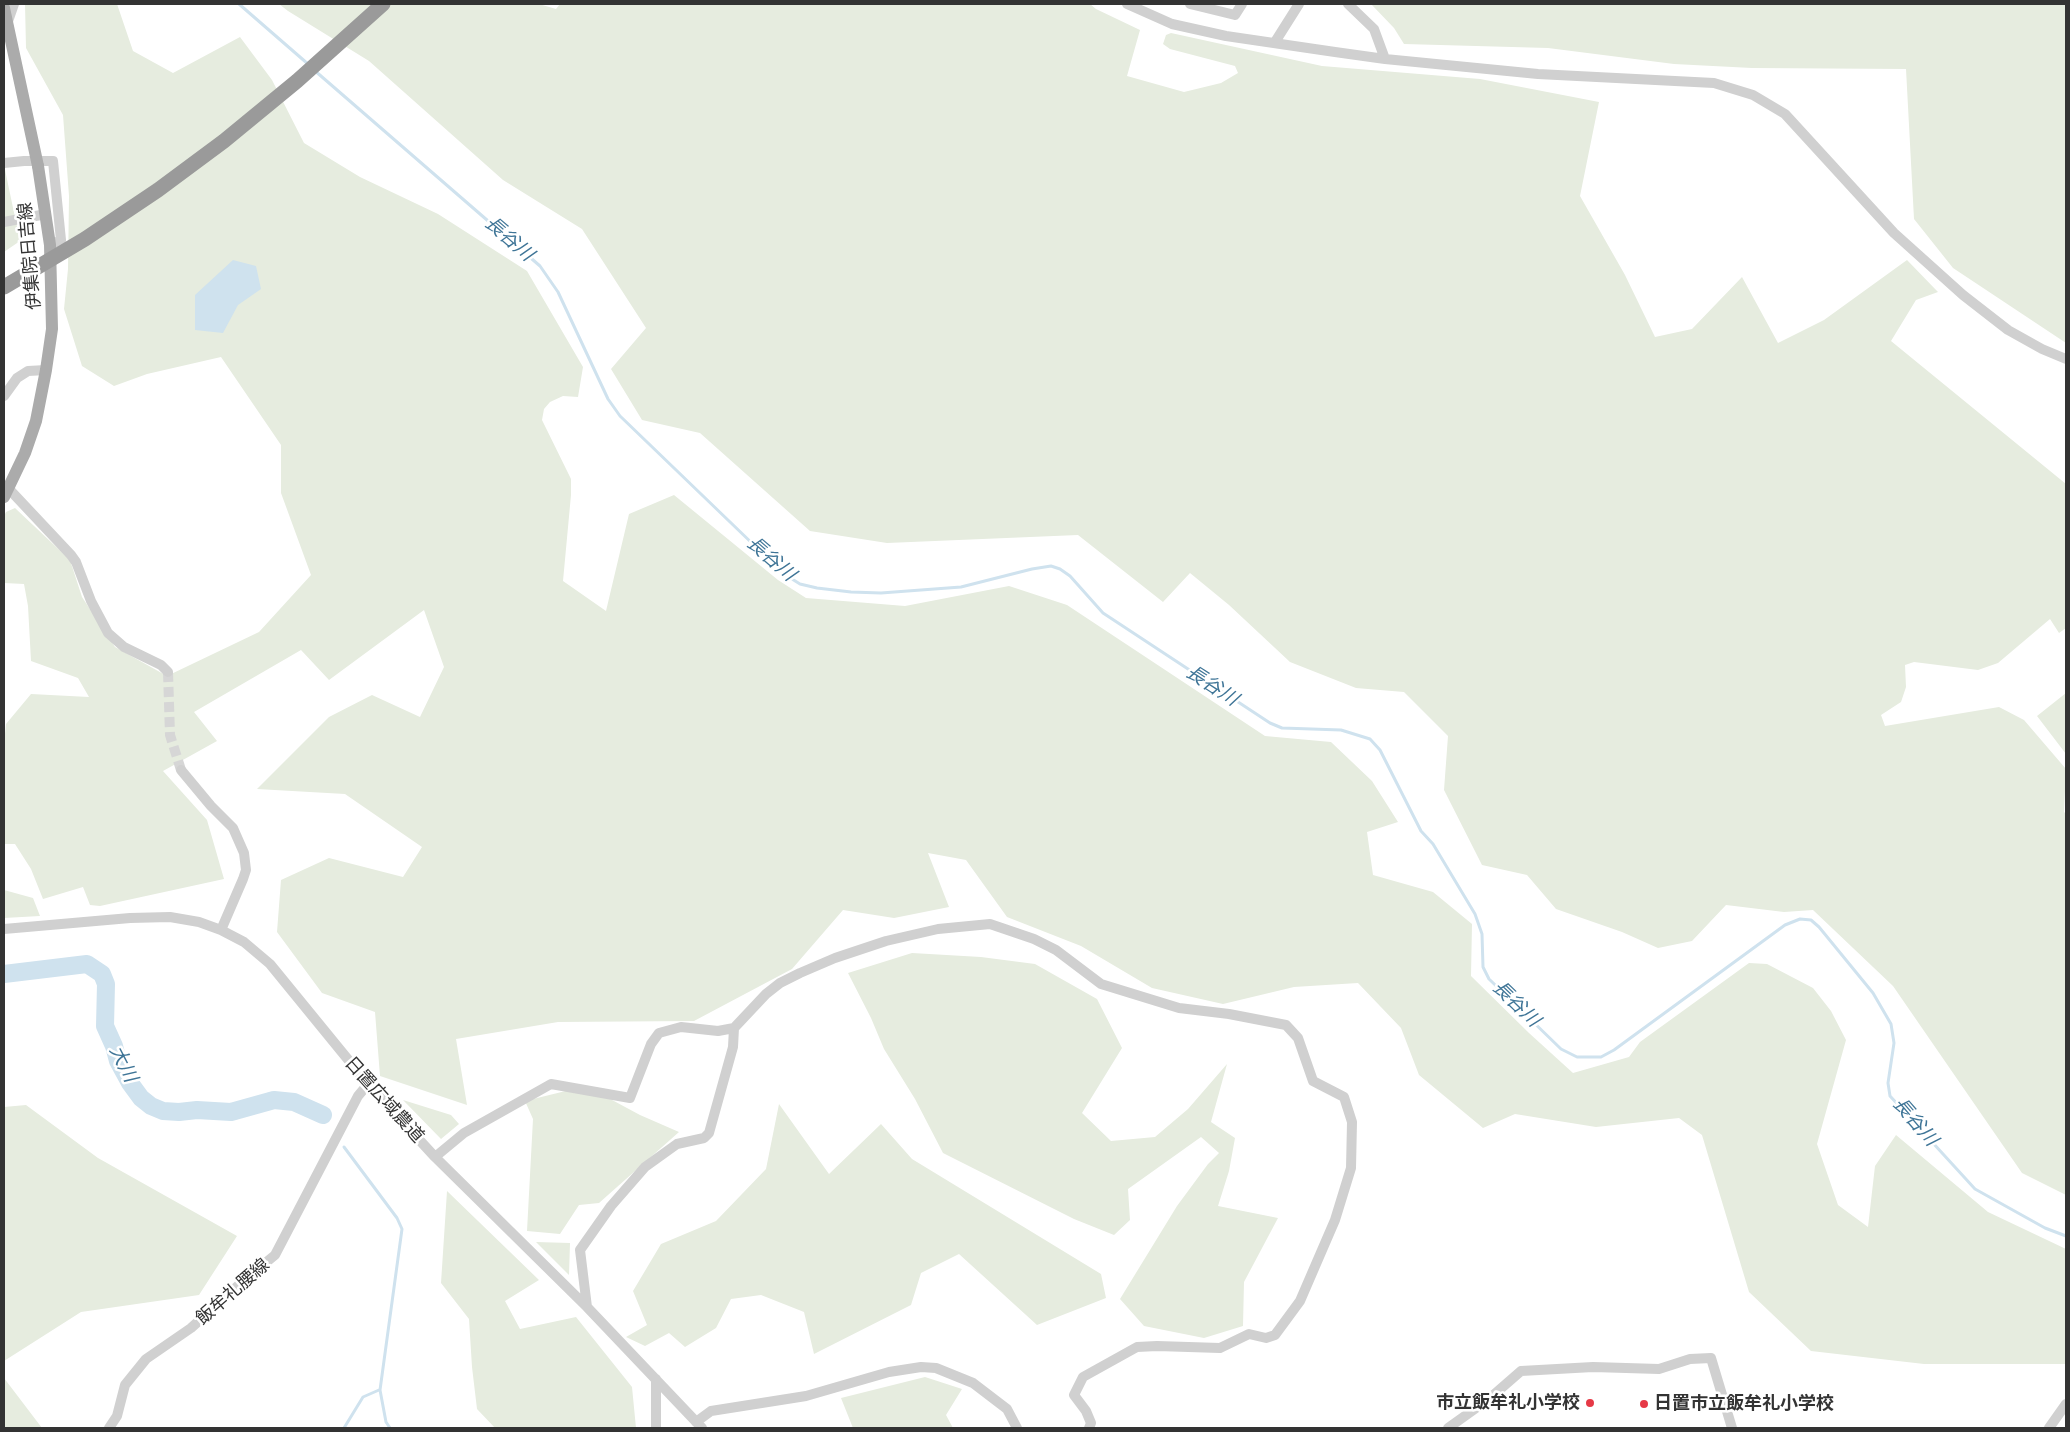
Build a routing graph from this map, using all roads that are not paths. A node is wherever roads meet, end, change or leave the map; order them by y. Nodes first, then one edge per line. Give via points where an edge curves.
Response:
1 (14, 4) edge
2 (383, 4) edge
3 (1127, 4) edge
4 (1190, 4) edge
5 (1242, 4) edge
6 (1300, 4) edge
7 (1348, 4) edge
8 (4, 8) edge
9 (4, 32) edge
10 (1275, 42) junction
11 (1386, 59) junction
12 (4, 163) edge
13 (46, 214) junction
14 (4, 222) edge
15 (50, 246) junction
16 (4, 287) edge
17 (2066, 359) edge
18 (46, 370) junction
19 (4, 396) edge
20 (6, 493) edge
21 (168, 672) dead end
22 (181, 770) tunnel mouth
23 (4, 929) edge
24 (221, 930) junction
25 (734, 1028) junction
26 (368, 1084) junction
27 (435, 1157) junction
28 (587, 1308) junction
29 (656, 1379) junction
30 (2066, 1404) edge
31 (699, 1425) edge
32 (109, 1428) edge
33 (656, 1428) edge
34 (1017, 1428) edge
35 (1089, 1428) edge
36 (1448, 1428) edge
37 (1732, 1428) edge
38 (2049, 1428) edge

1 - 9 street
2 - 16 highway, bridge via 224,141 85,239
3 - 10 street via 1172,24 1226,36
4 - 5 street via 1235,15
6 - 10 street
7 - 11 street via 1374,30
8 - 13 main road, 伊集院日吉線, bridge
10 - 11 street
11 - 17 street via 1538,74 1714,83 1753,95 1785,114 1894,233 1963,295 2008,330
12 - 15 street via 53,161 61,240
13 - 14 street
13 - 15 main road, 伊集院日吉線
15 - 18 main road, 伊集院日吉線 via 52,329
18 - 19 street via 28,371 17,378
18 - 20 main road, 伊集院日吉線 via 36,421
20 - 21 street via 71,555 108,633 124,647 161,665
22 - 24 street via 233,828 244,853 246,870
23 - 24 street, 日置広域農道 via 170,917
24 - 26 street, 日置広域農道 via 244,942 270,964
25 - 27 street via 718,1031 682,1027 660,1033 651,1044 630,1098 551,1084 464,1133
25 - 28 street via 733,1047 709,1133 704,1138 677,1144 646,1167 610,1206 580,1250
25 - 35 street via 780,983 835,958 886,941 938,929 990,924 1056,950 1101,984 1179,1008 1286,1025 1298,1038 1313,1081 1344,1097 1352,1122 1351,1168 1336,1220 1300,1301 1275,1335 1266,1338 1249,1334 1220,1348 1137,1348 1083,1377 1074,1395 1086,1411 1091,1423
26 - 27 street, 日置広域農道
26 - 32 street, 飯牟礼腰線 via 358,1096 275,1255 191,1328 146,1359 125,1385 117,1416
27 - 28 street, 日置広域農道
28 - 29 street, 日置広域農道
29 - 31 street, 日置広域農道
29 - 33 street
30 - 38 street
31 - 34 street via 711,1411 806,1396 889,1372 921,1367 936,1368 973,1383 1007,1409
36 - 37 street via 1521,1371 1593,1367 1659,1369 1690,1359 1711,1358

